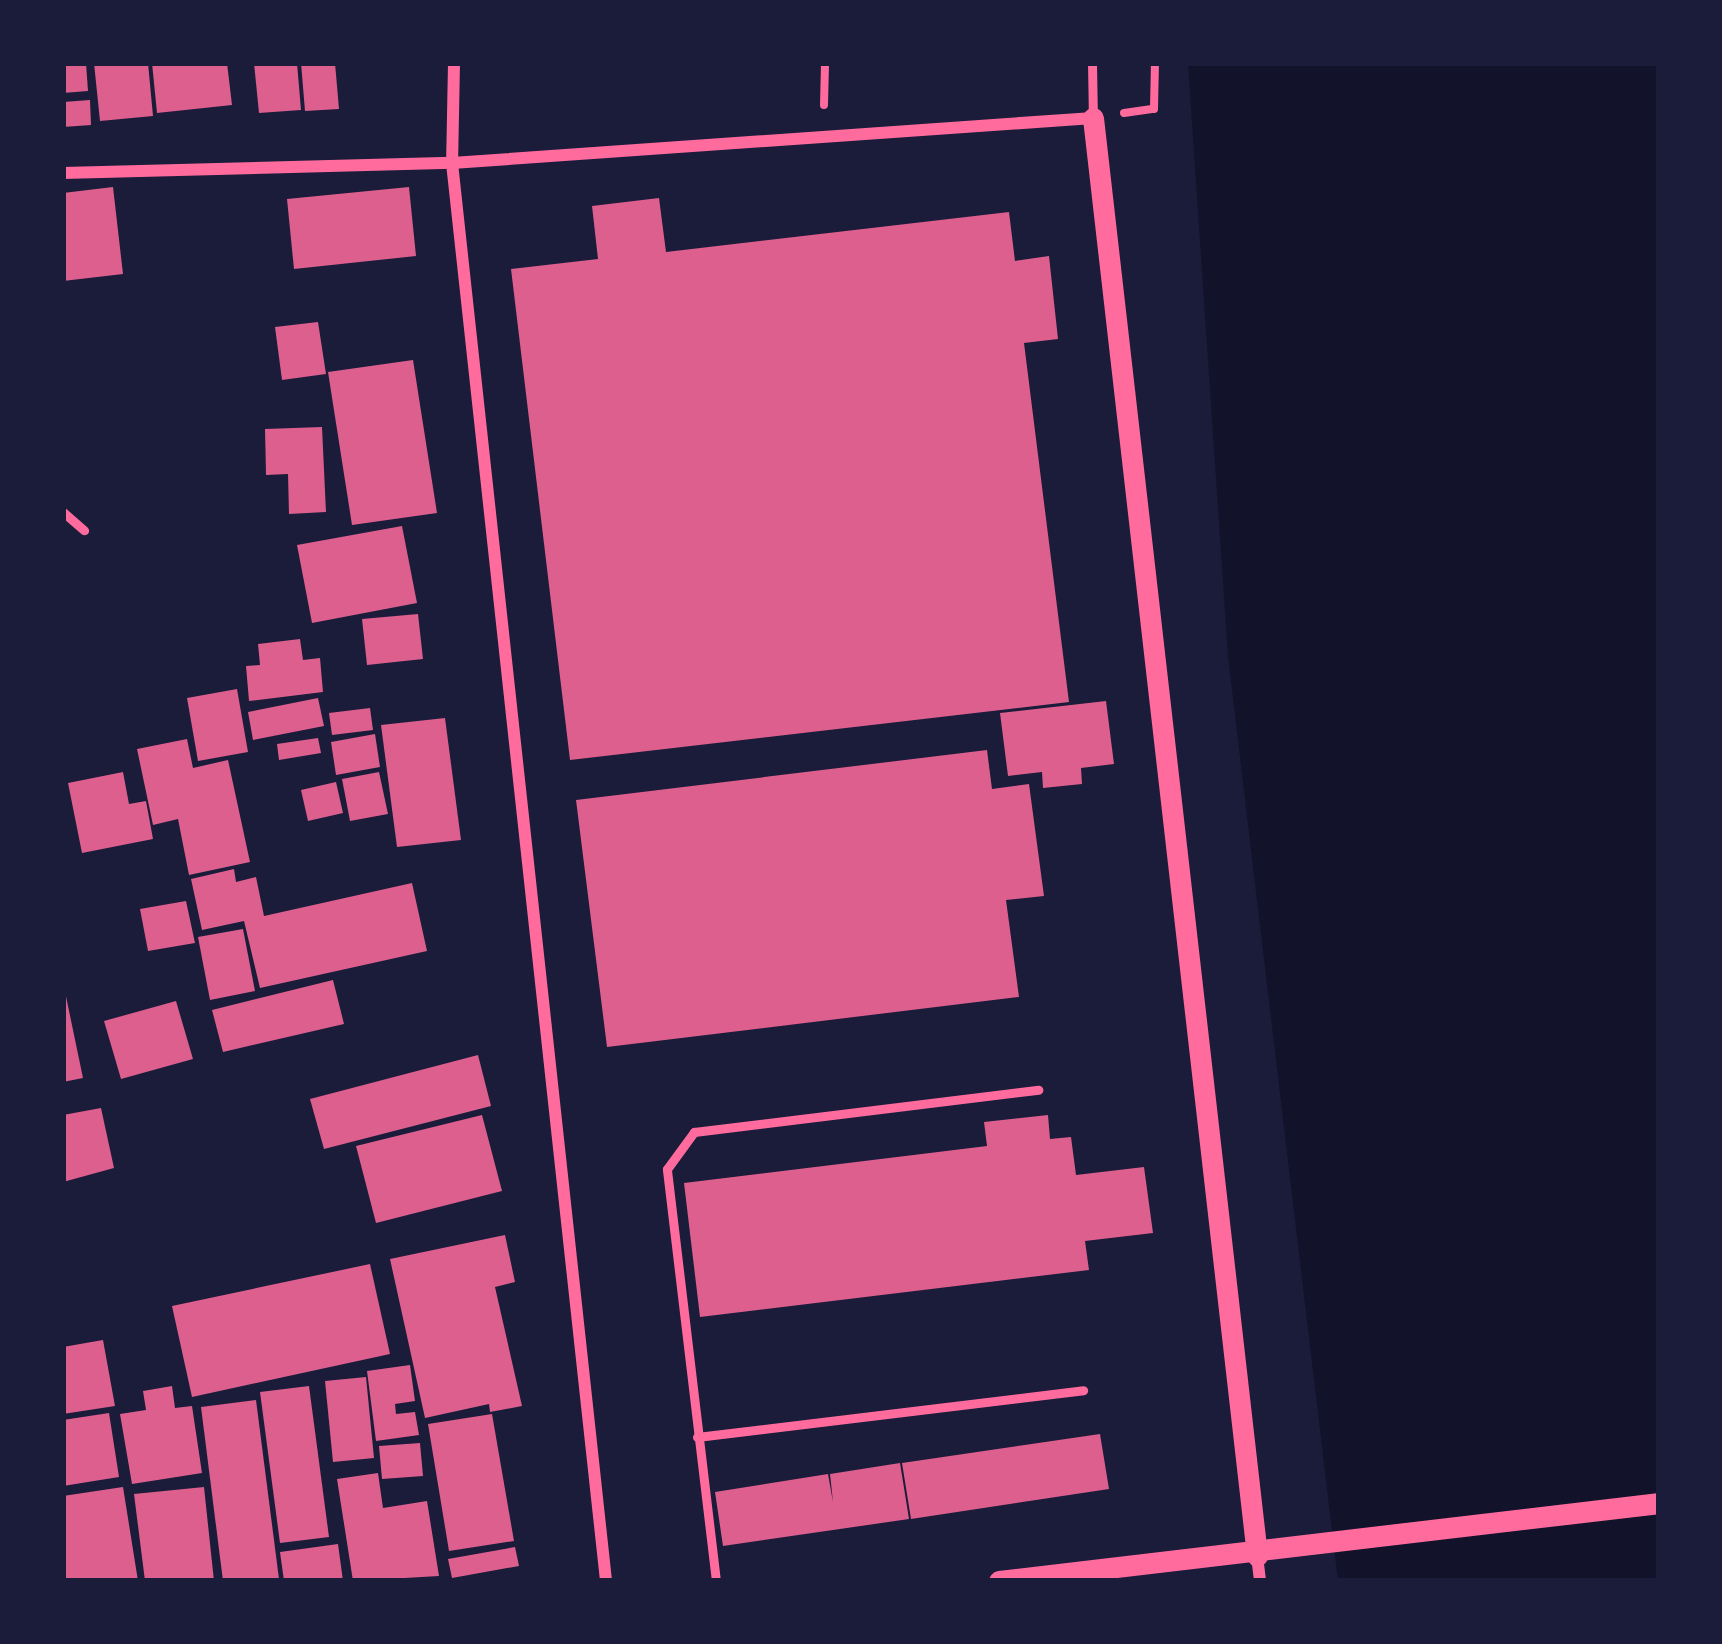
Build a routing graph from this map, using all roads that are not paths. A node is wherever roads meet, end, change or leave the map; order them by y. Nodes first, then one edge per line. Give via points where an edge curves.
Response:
1 (454, 63) edge
2 (1092, 63) edge
3 (1093, 118) junction
4 (452, 163) junction
5 (63, 173) edge
6 (63, 512) edge
7 (83, 530) dead end
8 (1038, 1090) dead end
9 (1083, 1390) dead end
10 (698, 1437) junction
11 (1659, 1503) edge
12 (1257, 1556) junction
13 (606, 1581) edge
14 (716, 1581) edge
15 (1000, 1581) edge
16 (1260, 1581) edge

1 - 4 street
2 - 3 lane
3 - 4 street
3 - 12 street
4 - 5 street
4 - 13 street
6 - 7 lane
8 - 10 lane via 694,1132 667,1168
9 - 10 lane
10 - 14 lane
11 - 12 street
12 - 15 street
12 - 16 street

